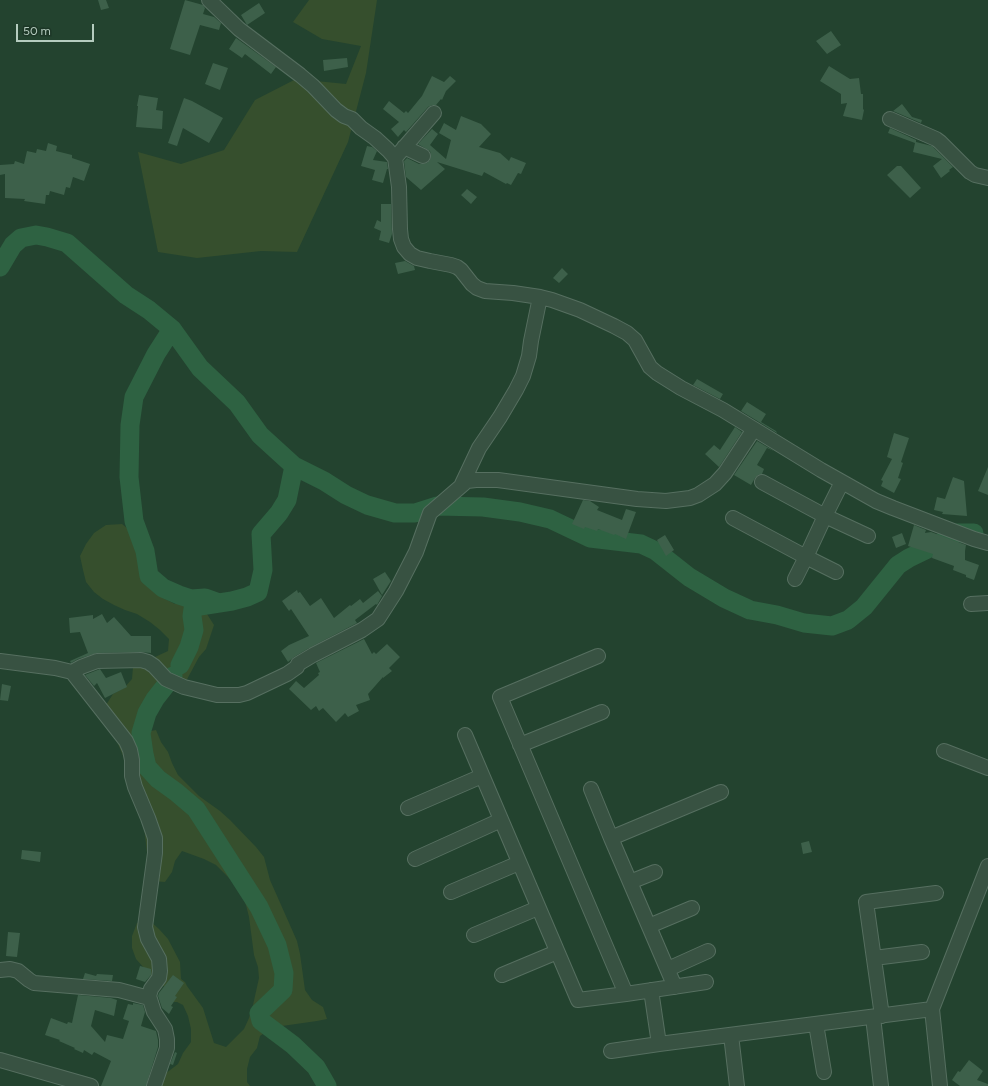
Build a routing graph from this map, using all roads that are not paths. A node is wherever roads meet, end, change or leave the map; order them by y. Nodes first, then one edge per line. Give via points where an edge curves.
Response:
1 (209, 0) edge
2 (434, 113) dead end
3 (890, 119) dead end
4 (404, 147) junction
5 (423, 156) dead end
6 (395, 158) junction
7 (988, 178) edge
8 (540, 297) junction
9 (754, 429) junction
10 (762, 482) dead end
11 (842, 482) junction
12 (462, 484) junction
13 (825, 516) junction
14 (733, 518) dead end
15 (868, 536) dead end
16 (988, 543) edge
17 (806, 557) junction
18 (836, 572) dead end
19 (795, 579) dead end
20 (988, 603) edge
21 (971, 604) dead end
22 (598, 656) dead end
23 (0, 661) edge
24 (72, 672) junction
25 (602, 712) dead end
26 (465, 735) dead end
27 (520, 745) junction
28 (944, 751) dead end
29 (988, 768) edge
30 (482, 776) junction
31 (591, 789) dead end
32 (721, 792) dead end
33 (408, 808) dead end
34 (501, 820) junction
35 (612, 838) junction
36 (414, 859) dead end
37 (519, 863) junction
38 (988, 866) edge
39 (656, 872) dead end
40 (630, 882) junction
41 (451, 892) dead end
42 (936, 893) dead end
43 (538, 908) junction
44 (692, 908) dead end
45 (649, 926) junction
46 (474, 935) dead end
47 (557, 952) junction
48 (708, 952) dead end
49 (922, 952) dead end
50 (874, 958) junction
51 (668, 969) junction
52 (0, 970) edge
53 (502, 975) dead end
54 (706, 982) dead end
55 (675, 987) junction
56 (651, 990) junction
57 (626, 994) junction
58 (149, 998) junction
59 (932, 1009) junction
60 (878, 1016) junction
61 (816, 1024) junction
62 (731, 1035) junction
63 (659, 1044) junction
64 (611, 1051) dead end
65 (0, 1060) edge
66 (824, 1072) dead end
67 (91, 1086) edge
68 (154, 1086) edge
69 (737, 1086) edge
70 (881, 1086) edge
71 (940, 1086) edge

1 - 6 street via 244,33 300,74 336,110 352,119
2 - 4 street
3 - 7 street via 936,139 970,172
4 - 5 street
4 - 6 street
6 - 8 street via 401,234 404,247 410,254 457,267 472,284 485,291
8 - 9 street via 575,308 626,333 635,340 650,367 657,373
8 - 12 street via 523,376 479,448
9 - 11 street
9 - 12 street via 715,484 690,498 666,501 637,499 498,480 467,480
10 - 13 street
11 - 13 street
11 - 16 street via 876,501
12 - 24 street via 431,511 416,552 378,619 362,630 313,654 287,674 247,693 234,695 184,687 167,680 148,662 135,660 97,661
13 - 15 street
13 - 17 street
14 - 17 street
17 - 18 street
17 - 19 street
20 - 21 street
22 - 27 street via 500,697
23 - 24 street
24 - 58 street via 129,746 135,787 155,838 145,928 159,960 160,971
25 - 27 street
26 - 30 street
27 - 57 street
28 - 29 street
30 - 33 street
30 - 34 street
31 - 35 street
32 - 35 street
34 - 36 street
34 - 37 street
35 - 40 street
37 - 41 street
37 - 43 street
38 - 59 street
39 - 40 street
40 - 45 street
42 - 50 street via 866,902
43 - 46 street
43 - 47 street
44 - 45 street
45 - 51 street
47 - 53 street
47 - 57 street via 578,1000
48 - 51 street
49 - 50 street
50 - 60 street
51 - 55 street
52 - 58 street via 18,971 34,983 120,990
54 - 55 street
55 - 56 street
56 - 57 street
56 - 63 street
58 - 68 street via 165,1029 167,1039
59 - 60 street
59 - 71 street
60 - 61 street
60 - 70 street
61 - 62 street
61 - 66 street
62 - 63 street
62 - 69 street
63 - 64 street
65 - 67 street

